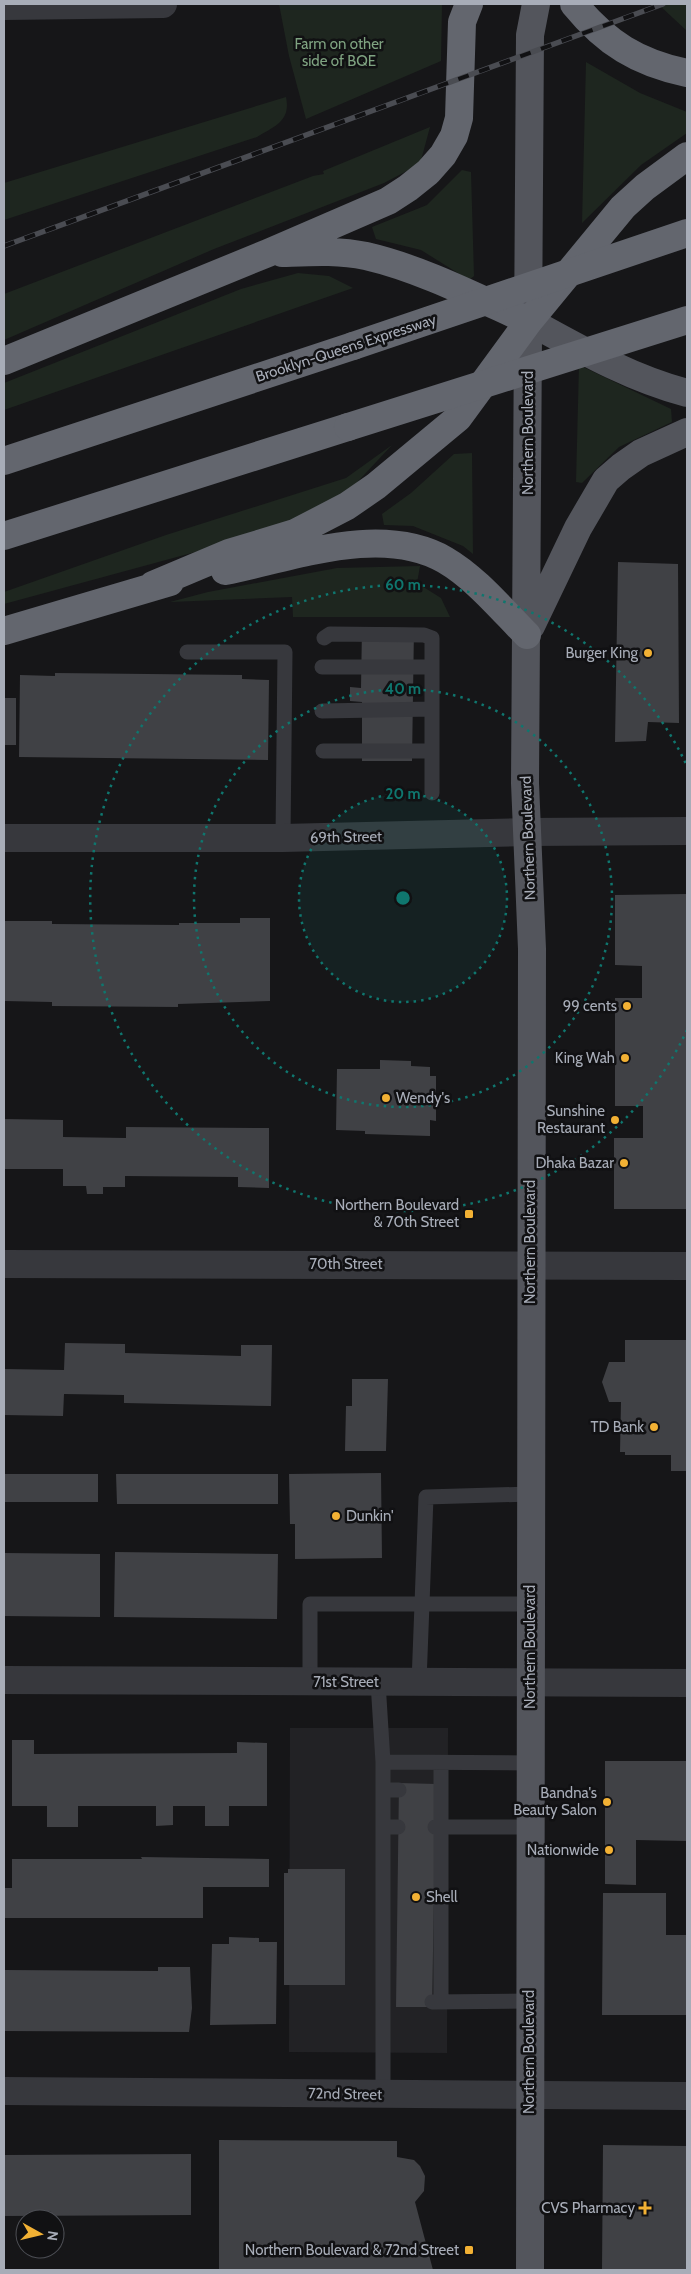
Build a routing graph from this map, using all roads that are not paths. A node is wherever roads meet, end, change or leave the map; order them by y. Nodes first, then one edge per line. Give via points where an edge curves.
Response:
1 (163, 4) edge
2 (469, 4) edge
3 (523, 4) edge
4 (536, 4) edge
5 (574, 4) edge
6 (4, 6) edge
7 (530, 35) junction
8 (687, 73) edge
9 (687, 156) edge
10 (687, 233) edge
11 (268, 253) junction
12 (687, 320) edge
13 (529, 321) junction
14 (4, 361) edge
15 (687, 393) edge
16 (687, 432) edge
17 (4, 461) edge
18 (4, 536) edge
19 (153, 585) junction
20 (4, 631) edge
21 (527, 634) junction
22 (324, 638) dead end
23 (187, 652) dead end
24 (432, 666) junction
25 (322, 668) dead end
26 (432, 709) junction
27 (322, 711) dead end
28 (323, 751) dead end
29 (432, 751) junction
30 (432, 793) dead end
31 (687, 831) edge
32 (527, 832) junction
33 (4, 838) edge
34 (283, 838) junction
35 (4, 1264) edge
36 (530, 1265) junction
37 (687, 1266) edge
38 (530, 1494) junction
39 (422, 1604) junction
40 (531, 1604) junction
41 (4, 1680) edge
42 (310, 1681) junction
43 (378, 1682) junction
44 (419, 1682) junction
45 (530, 1682) junction
46 (687, 1683) edge
47 (383, 1762) junction
48 (440, 1764) junction
49 (530, 1764) junction
50 (383, 1790) junction
51 (400, 1790) dead end
52 (382, 1827) junction
53 (398, 1827) dead end
54 (438, 1827) junction
55 (529, 1827) junction
56 (398, 1874) dead end
57 (383, 1875) junction
58 (528, 2001) junction
59 (4, 2092) edge
60 (383, 2095) junction
61 (529, 2096) junction
62 (687, 2096) edge
63 (530, 2270) edge

1 - 6 street
2 - 11 highway via 462,22 460,118 443,155 428,172 388,201
3 - 7 main road, Northern Boulevard
4 - 7 main road, Northern Boulevard
5 - 8 highway via 606,38 624,50 643,60
7 - 13 main road, Northern Boulevard
9 - 13 highway via 623,207
10 - 17 highway, Brooklyn-Queens Expressway, bridge
11 - 13 highway via 365,256 427,276
11 - 14 highway
12 - 18 highway, bridge
13 - 15 main road via 613,367
13 - 19 highway via 458,418 376,486 347,506 295,533 229,553
13 - 21 main road, Northern Boulevard
16 - 21 main road via 641,453 620,466 606,480 578,528
19 - 20 highway
19 - 21 highway via 334,548 383,544 405,546 445,560
21 - 32 main road, Northern Boulevard
22 - 24 lane via 330,634 424,635 432,638
23 - 34 lane via 285,652
24 - 25 lane
24 - 26 lane
26 - 27 lane
26 - 29 lane
28 - 29 lane
29 - 30 lane
31 - 32 street, 69th Street
32 - 34 street, 69th Street
32 - 36 main road, Northern Boulevard via 532,949
33 - 34 street, 69th Street
35 - 36 street, 70th Street
36 - 37 street, 70th Street
36 - 38 main road, Northern Boulevard
38 - 39 lane via 426,1497
38 - 40 main road, Northern Boulevard
39 - 40 lane
39 - 42 lane via 310,1604
39 - 44 lane
40 - 45 main road, Northern Boulevard
41 - 42 street, 71st Street
42 - 43 street, 71st Street
43 - 44 street, 71st Street
43 - 47 lane
44 - 45 street, 71st Street
45 - 46 street, 71st Street
45 - 49 main road, Northern Boulevard
47 - 48 lane
47 - 50 lane
48 - 49 lane
48 - 54 lane
49 - 55 main road, Northern Boulevard
50 - 51 lane
50 - 52 lane
52 - 53 lane
52 - 57 lane
54 - 55 lane
54 - 58 lane via 437,2002
55 - 58 main road, Northern Boulevard
56 - 57 lane
57 - 60 lane via 390,1919
58 - 61 main road, Northern Boulevard
59 - 60 street, 72nd Street
60 - 61 street, 72nd Street
61 - 62 street, 72nd Street
61 - 63 main road, Northern Boulevard

